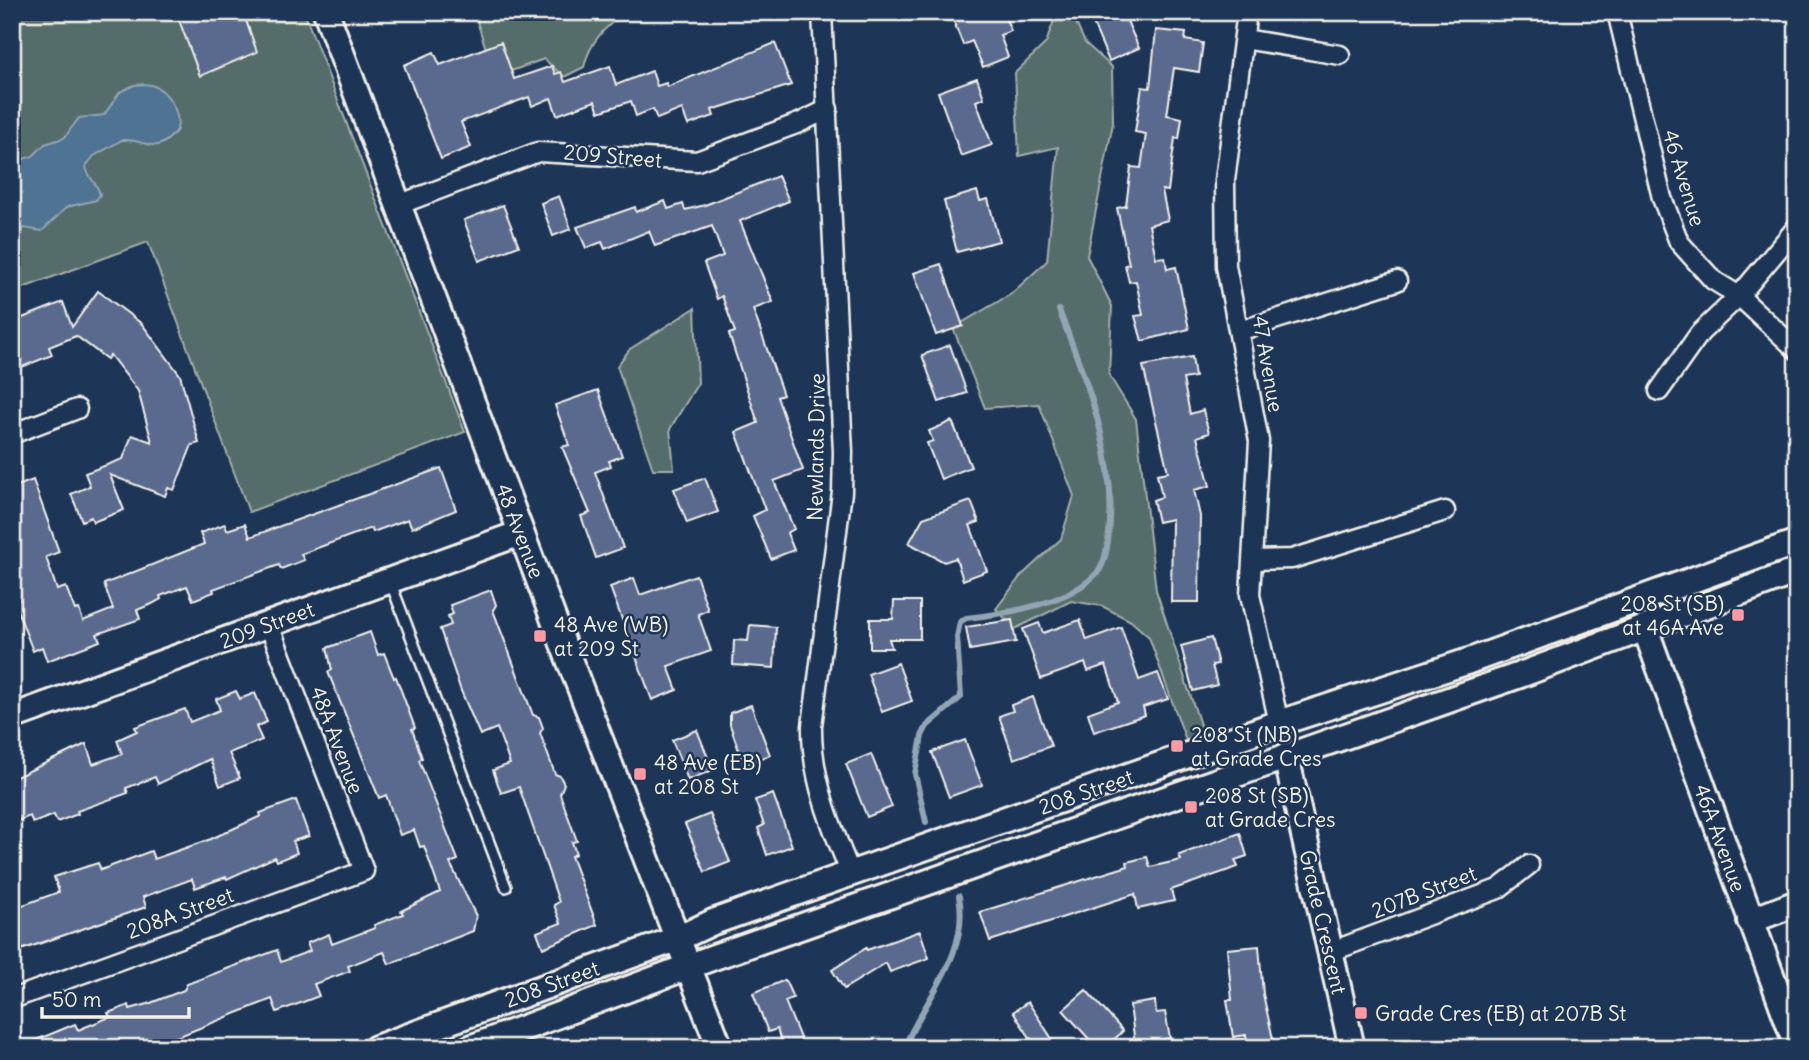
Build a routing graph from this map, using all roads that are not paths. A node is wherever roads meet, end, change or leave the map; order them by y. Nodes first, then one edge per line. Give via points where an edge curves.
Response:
1 (326, 12) edge
2 (822, 12) edge
3 (1247, 12) edge
4 (1617, 12) edge
5 (1244, 39) junction
6 (1340, 55) dead end
7 (828, 109) junction
8 (398, 205) junction
9 (1797, 227) edge
10 (1397, 281) dead end
11 (1739, 296) junction
12 (1239, 331) junction
13 (1797, 351) edge
14 (1659, 391) dead end
15 (77, 410) dead end
16 (12, 434) edge
17 (1445, 511) dead end
18 (521, 533) junction
19 (1797, 542) edge
20 (1253, 560) junction
21 (1797, 571) edge
22 (390, 580) junction
23 (269, 625) junction
24 (1562, 625) junction
25 (1645, 628) junction
26 (1469, 661) junction
27 (12, 717) edge
28 (1279, 723) junction
29 (1286, 756) junction
30 (1062, 836) junction
31 (1529, 865) dead end
32 (364, 871) joint
33 (851, 874) junction
34 (506, 887) dead end
35 (1797, 903) edge
36 (1750, 921) junction
37 (679, 938) junction
38 (1330, 952) junction
39 (689, 965) junction
40 (12, 999) edge
41 (1797, 1046) edge
42 (376, 1048) edge
43 (470, 1048) edge
44 (720, 1048) edge
45 (1352, 1048) edge

1 - 8 main road, 48 Avenue
2 - 7 street, Newlands Drive
3 - 5 street, 47 Avenue
4 - 11 street, 46 Avenue via 1662,198 1679,242 1713,279
5 - 6 street
5 - 12 street, 47 Avenue via 1225,180 1226,266
7 - 8 street, 209 Street via 697,161 538,152
7 - 33 street, Newlands Drive via 842,492 811,754 816,781
8 - 18 main road, 48 Avenue
9 - 11 street
10 - 12 street
11 - 13 street, 46 Avenue
11 - 14 street via 1700,333
12 - 20 street, 47 Avenue via 1259,441
15 - 16 street
17 - 20 street via 1292,559
18 - 22 main road, 209 Street
18 - 37 main road, 48 Avenue
19 - 24 main road, 208 Street
20 - 28 street, 47 Avenue via 1250,595
21 - 25 main road, 208 Street
22 - 23 main road, 209 Street
22 - 34 lane
23 - 27 main road, 209 Street
23 - 32 street, 48A Avenue
24 - 25 main road via 1630,620
24 - 26 main road, 208 Street
25 - 29 main road, 208 Street
25 - 36 main road, 46A Avenue
26 - 28 main road, 208 Street
26 - 29 main road via 1389,705 1312,731
28 - 30 main road via 1265,746 1185,775
28 - 33 main road, 208 Street
29 - 30 main road, 208 Street
29 - 38 main road, Grade Crescent
30 - 39 main road, 208 Street
31 - 38 street, 207B Street via 1498,889
32 - 40 street, 208A Street
33 - 37 main road, 208 Street
35 - 36 main road
36 - 41 main road, 46A Avenue
37 - 39 main road, 48 Avenue
37 - 42 main road, 208 Street
38 - 45 main road, Grade Crescent
39 - 43 main road, 208 Street
39 - 44 main road, 48 Avenue

